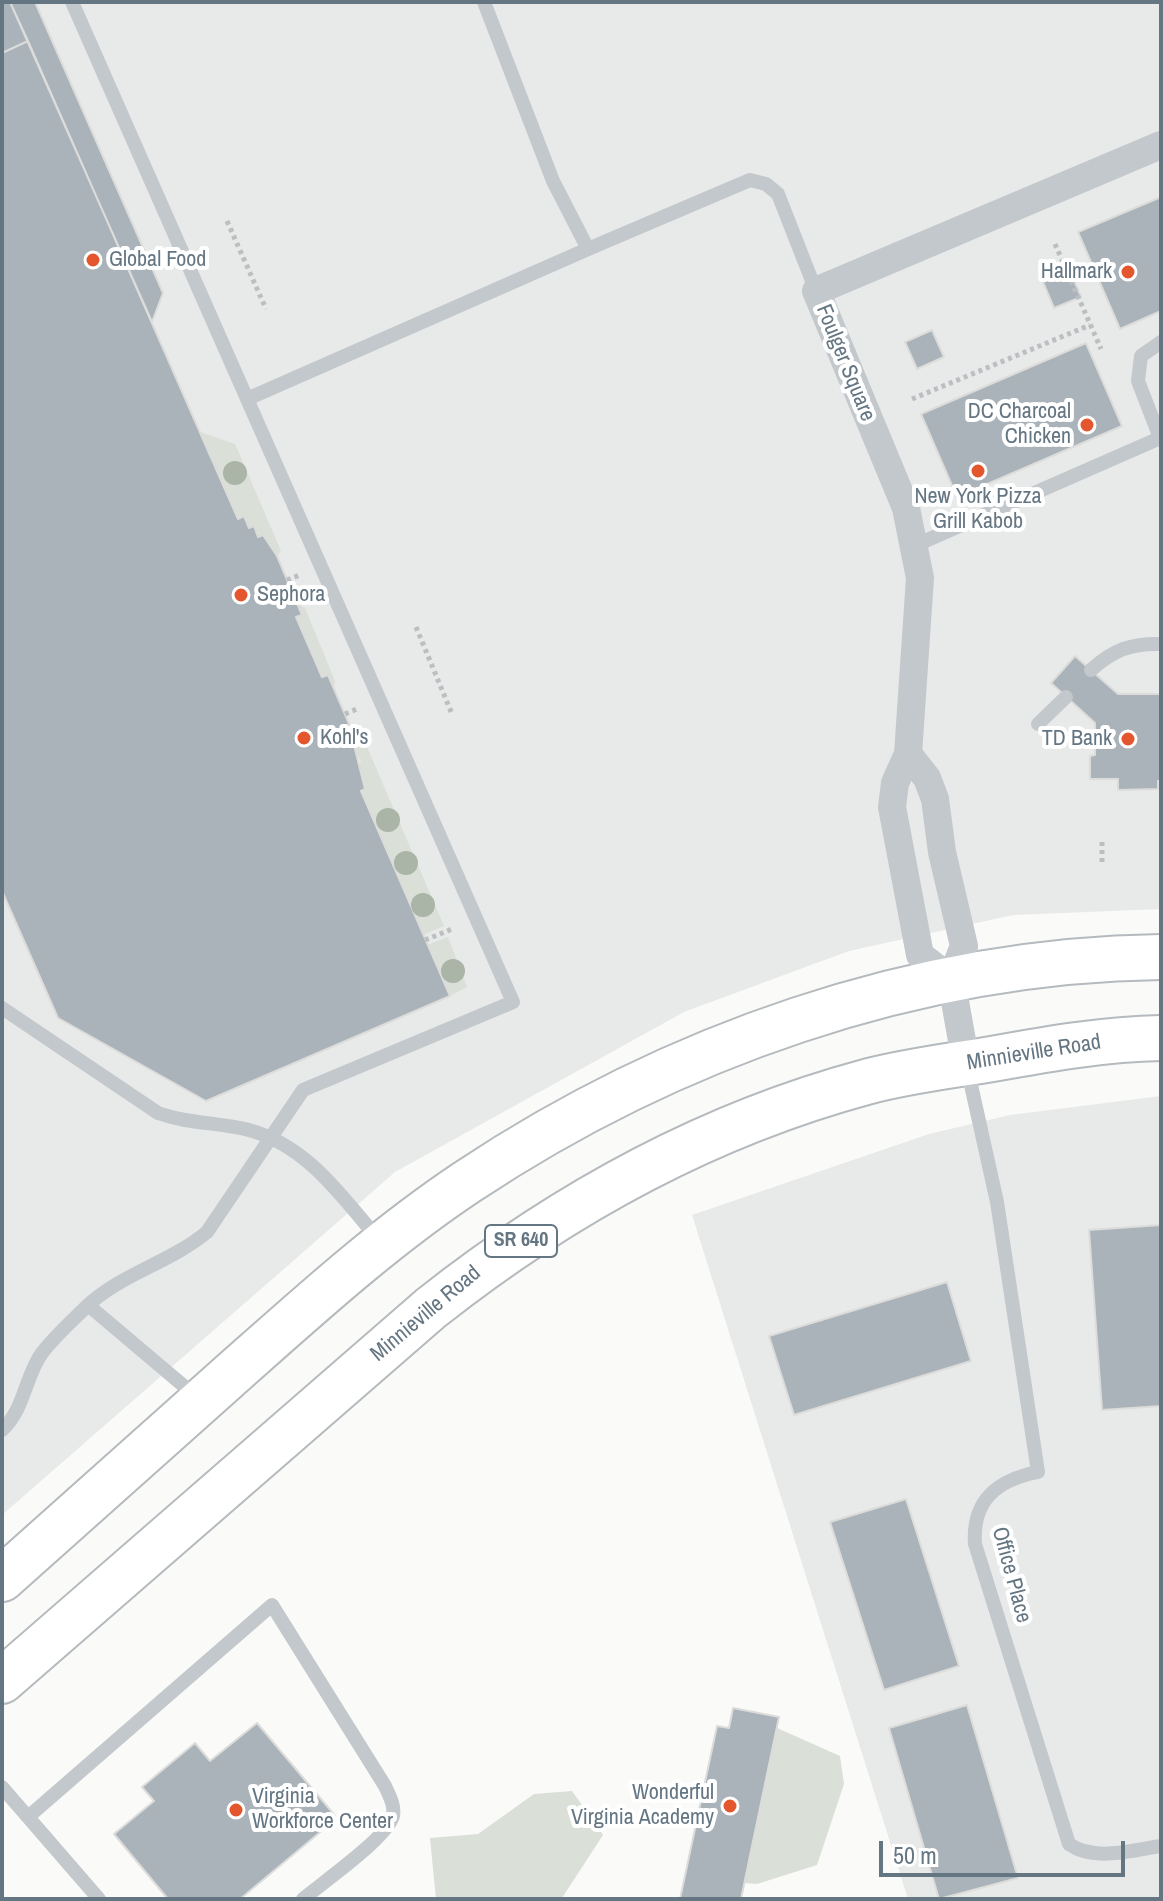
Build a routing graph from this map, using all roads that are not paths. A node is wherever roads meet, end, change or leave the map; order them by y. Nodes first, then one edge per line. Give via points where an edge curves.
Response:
1 (72, 2) edge
2 (484, 2) edge
3 (1161, 145) edge
4 (588, 249) junction
5 (816, 291) junction
6 (1161, 342) edge
7 (247, 399) junction
8 (916, 545) junction
9 (1161, 644) edge
10 (1091, 670) dead end
11 (1066, 697) dead end
12 (1038, 724) dead end
13 (908, 754) junction
14 (1161, 957) edge
15 (951, 979) junction
16 (2, 1008) edge
17 (1161, 1038) edge
18 (966, 1063) junction
19 (274, 1139) junction
20 (383, 1245) junction
21 (88, 1305) junction
22 (201, 1401) junction
23 (2, 1430) edge
24 (2, 1579) edge
25 (2, 1681) edge
26 (2, 1787) edge
27 (28, 1817) junction
28 (1161, 1846) edge
29 (99, 1899) edge
30 (303, 1899) edge

1 - 7 lane
2 - 4 lane via 553,181
3 - 5 street, Foulger Square
4 - 5 lane via 750,180 778,194
4 - 7 lane
5 - 8 street, Foulger Square via 906,508
6 - 8 lane via 1141,356 1137,370 1160,438
7 - 19 lane via 513,1002 303,1090
8 - 13 street, Foulger Square via 920,578
9 - 10 lane via 1138,643 1110,652
11 - 12 lane
13 - 15 street via 935,799 964,946
13 - 15 street, Foulger Square via 892,792 904,880 920,955
14 - 15 main road via 1051,964
15 - 18 street
15 - 20 main road via 828,1010 672,1067 478,1175
16 - 19 lane via 158,1113
17 - 18 main road, Minnieville Road / SR 640 via 1065,1046
18 - 25 main road, Minnieville Road / SR 640 via 868,1082 778,1110 692,1146 557,1218 431,1308
18 - 28 lane, Office Place via 997,1202 1038,1472 1016,1476 991,1491 980,1505 975,1544 1069,1844 1081,1853 1095,1854
19 - 20 lane via 312,1162
19 - 21 lane via 207,1232
20 - 22 main road
21 - 22 lane
21 - 23 lane via 40,1354 21,1405
22 - 24 main road
26 - 27 lane
27 - 29 lane
27 - 30 lane via 272,1605 385,1786 393,1811 379,1834

